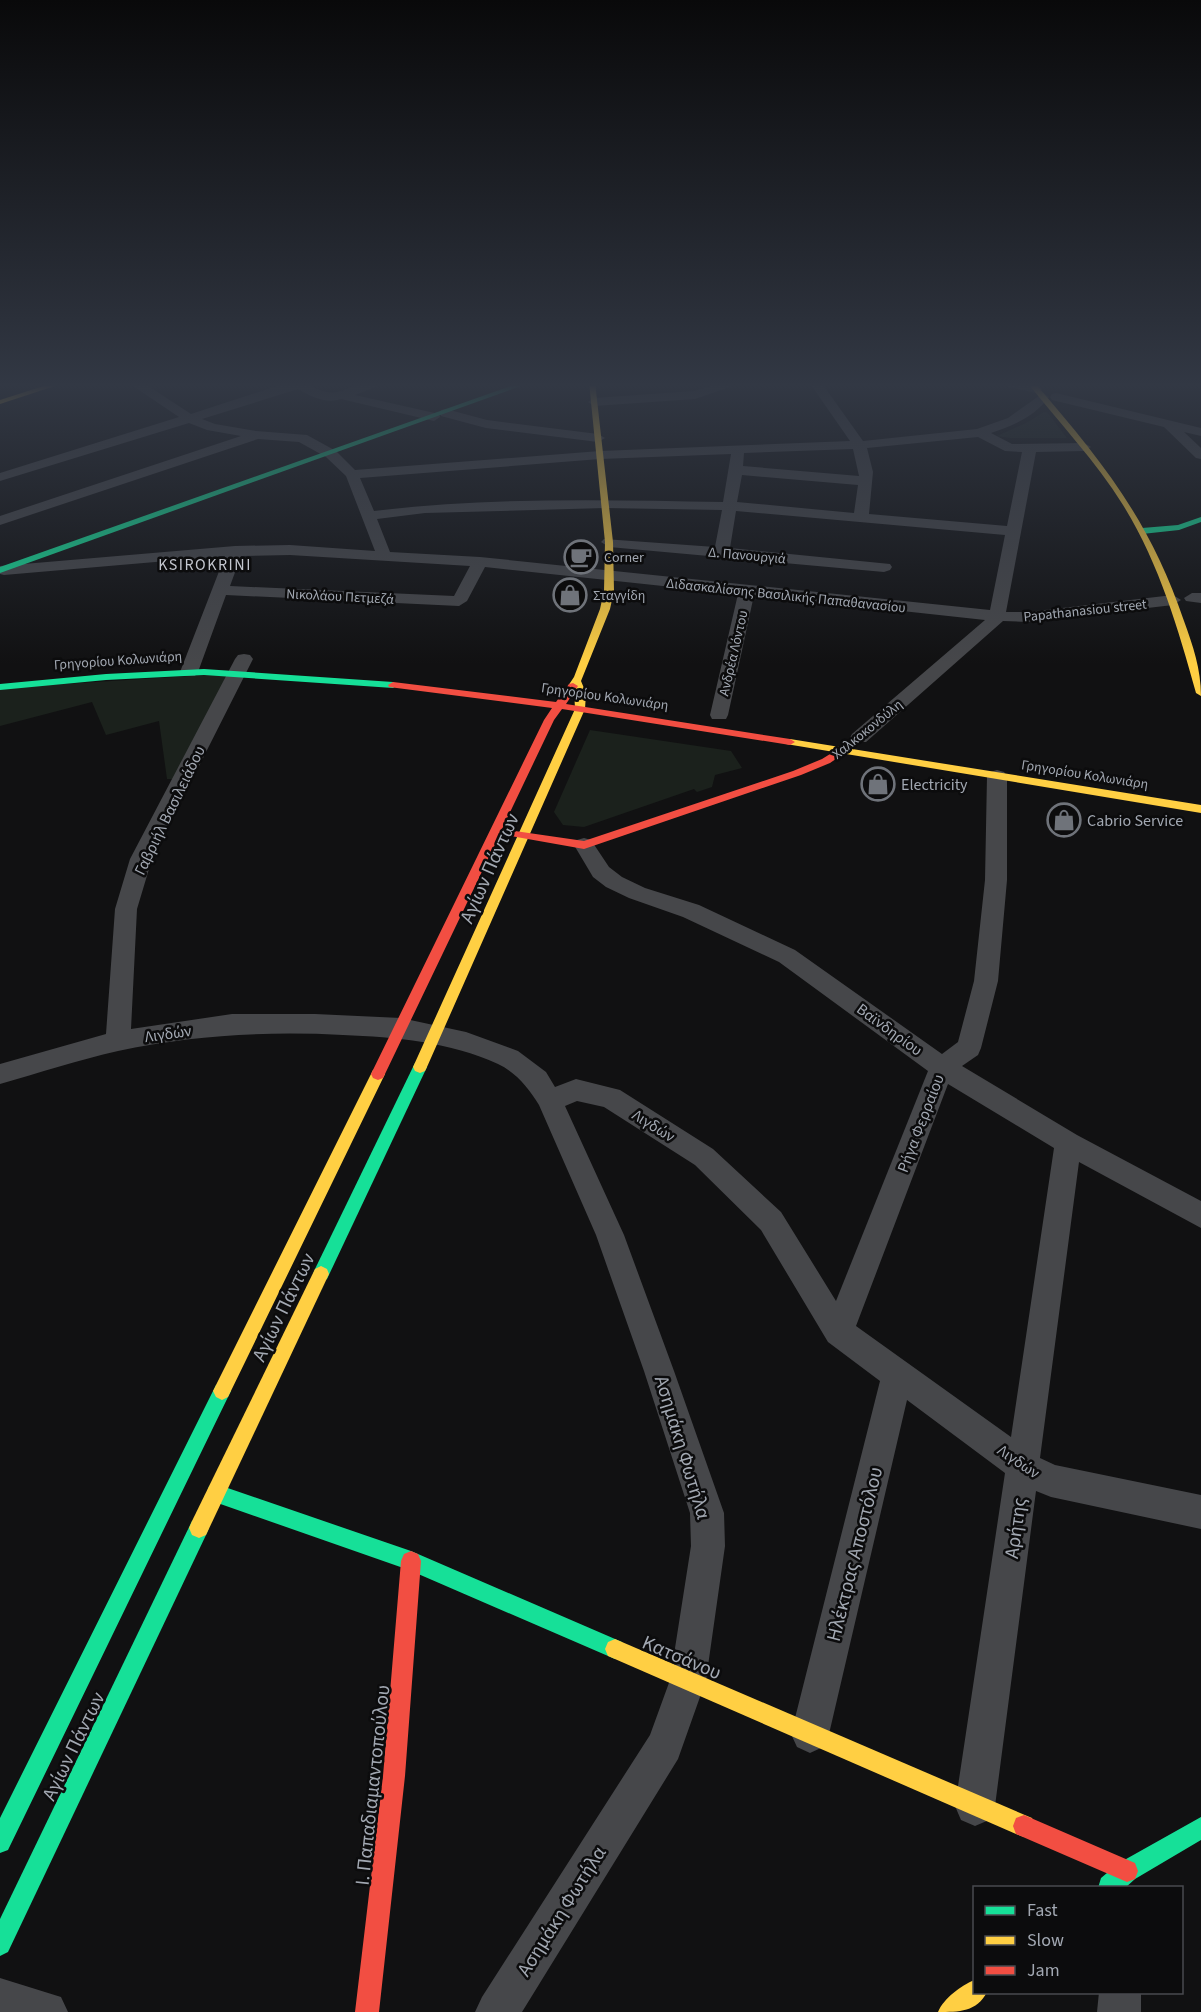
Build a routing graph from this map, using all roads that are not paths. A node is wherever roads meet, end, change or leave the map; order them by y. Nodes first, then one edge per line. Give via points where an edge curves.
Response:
1 (134, 476) edge
2 (270, 476) edge
3 (353, 476) edge
4 (602, 476) edge
5 (735, 476) edge
6 (805, 476) edge
7 (866, 476) edge
8 (1024, 476) edge
9 (1104, 476) edge
10 (1123, 476) edge
11 (865, 481) junction
12 (1129, 482) dead end
13 (605, 504) junction
14 (729, 506) junction
15 (1152, 514) dead end
16 (367, 516) junction
17 (861, 517) junction
18 (1201, 519) edge
19 (0, 521) edge
20 (1161, 530) junction
21 (1012, 531) junction
22 (1142, 531) junction
23 (609, 542) junction
24 (1168, 544) dead end
25 (236, 551) junction
26 (722, 552) junction
27 (384, 555) junction
28 (480, 562) junction
29 (884, 567) dead end
30 (2, 570) edge
31 (610, 577) junction
32 (220, 590) junction
33 (747, 590) junction
34 (1173, 600) junction
35 (997, 616) junction
36 (213, 658) dead end
37 (241, 662) junction
38 (186, 663) junction
39 (0, 687) edge
40 (570, 689) junction
41 (1201, 693) edge
42 (598, 696) dead end
43 (558, 705) junction
44 (580, 709) junction
45 (719, 715) dead end
46 (836, 735) dead end
47 (859, 738) junction
48 (883, 742) dead end
49 (843, 751) junction
50 (998, 776) junction
51 (1201, 809) edge
52 (496, 831) junction
53 (526, 834) junction
54 (584, 845) junction
55 (405, 1019) junction
56 (439, 1027) junction
57 (118, 1041) junction
58 (942, 1066) junction
59 (381, 1067) junction
60 (0, 1074) edge
61 (416, 1075) junction
62 (550, 1101) junction
63 (1068, 1143) junction
64 (1201, 1215) edge
65 (836, 1328) junction
66 (897, 1375) junction
67 (1024, 1467) junction
68 (216, 1493) junction
69 (1201, 1512) edge
70 (411, 1561) junction
71 (688, 1680) junction
72 (810, 1734) junction
73 (975, 1806) junction
74 (1201, 1828) edge
75 (0, 1842) edge
76 (1120, 1882) edge
77 (0, 1944) edge
78 (973, 1994) edge
79 (1120, 1994) edge
80 (0, 1999) edge
81 (46, 2012) edge
82 (367, 2012) edge
83 (497, 2012) edge
84 (950, 2012) edge
85 (1119, 2012) edge

1 - 19 street
2 - 30 main road
3 - 16 street
4 - 13 main road, Αγίων Πάντων
5 - 14 street
6 - 11 street
7 - 11 street
8 - 21 street
9 - 22 main road
10 - 12 main road
11 - 17 street
13 - 14 street
13 - 16 street via 418,510
13 - 23 main road, Αγίων Πάντων
14 - 17 street
14 - 26 street
15 - 20 main road
16 - 27 street
17 - 21 street
18 - 20 main road
20 - 22 main road
20 - 24 main road
21 - 35 street
22 - 34 main road
23 - 26 street, Δ. Πανουργιά
23 - 31 main road, Αγίων Πάντων
25 - 27 street, Διδασκαλίσσης Βασιλικής Παπαθανασίου
25 - 30 street, Διδασκαλίσσης Βασιλικής Παπαθανασίου
25 - 32 street
26 - 29 street, Δ. Πανουργιά
27 - 28 street, Διδασκαλίσσης Βασιλικής Παπαθανασίου
28 - 31 street, Διδασκαλίσσης Βασιλικής Παπαθανασίου
28 - 32 street, Νικολάου Πετμεζά via 459,602
31 - 33 street, Διδασκαλίσσης Βασιλικής Παπαθανασίου
31 - 40 main road, Αγίων Πάντων via 605,609
32 - 38 street
33 - 35 street, Διδασκαλίσσης Βασιλικής Παπαθανασίου
33 - 45 street, Ανδρέα Λόντου
34 - 35 street, Papathanasiou street via 1028,617
34 - 41 main road
35 - 47 street, Χαλκοκονδύλη
36 - 38 main road, Γρηγορίου Κολωνιάρη
37 - 38 main road, Γρηγορίου Κολωνιάρη
37 - 43 main road, Γρηγορίου Κολωνιάρη
37 - 57 street, Γαβριήλ Βασιλειάδου via 141,860 126,909
38 - 39 main road, Γρηγορίου Κολωνιάρη
40 - 42 main road, Γρηγορίου Κολωνιάρη
40 - 43 main road, Αγίων Πάντων
40 - 44 main road, Αγίων Πάντων
43 - 44 main road, Γρηγορίου Κολωνιάρη
43 - 52 main road, Αγίων Πάντων
44 - 49 main road, Γρηγορίου Κολωνιάρη
44 - 53 main road, Αγίων Πάντων
46 - 47 main road
47 - 48 main road
47 - 49 main road, Χαλκοκονδύλη
49 - 50 main road, Γρηγορίου Κολωνιάρη
49 - 54 main road, Χαλκοκονδύλη via 797,773
50 - 51 main road, Γρηγορίου Κολωνιάρη
50 - 58 street, Ρήγα Φερραίου via 996,880 986,981 969,1048
52 - 53 main road, Χαλκοκονδύλη
52 - 55 main road, Αγίων Πάντων
53 - 54 main road, Χαλκοκονδύλη
53 - 56 main road, Αγίων Πάντων
54 - 58 street, Βαϊνδηρίου via 601,872 614,882 691,911 787,956
55 - 56 street, Λιγδών
55 - 57 street, Λιγδών via 232,1024
55 - 59 main road, Αγίων Πάντων
56 - 61 main road, Αγίων Πάντων
56 - 62 street, Λιγδών via 509,1058 537,1079
57 - 60 street, Λιγδών
58 - 63 street, Βαϊνδηρίου
58 - 65 street, Ρήγα Φερραίου
59 - 61 street
59 - 75 main road, Αγίων Πάντων
61 - 68 main road, Αγίων Πάντων
62 - 65 street, Λιγδών via 576,1090 611,1098 704,1157 771,1221
62 - 71 street, Ασημάκη Φωτήλα via 610,1235 707,1513 708,1546
63 - 64 street, Βαϊνδηρίου
63 - 67 street, Αρήτης
65 - 66 street, Λιγδών
66 - 67 street, Λιγδών
66 - 72 street, Ηλέκτρας Αποστόλου
67 - 69 street, Λιγδών via 1051,1481
67 - 73 street, Αρήτης
68 - 70 main road, Κατσάνου
68 - 77 main road, Αγίων Πάντων
70 - 71 main road, Κατσάνου
70 - 82 main road, Ι. Παπαδιαμαντοπούλου
71 - 72 main road, Κατσάνου
71 - 83 street, Ασημάκη Φωτήλα via 665,1746
72 - 73 main road, Κατσάνου
73 - 76 main road, Κατσάνου
74 - 76 main road
78 - 84 main road
79 - 85 street
80 - 81 street

